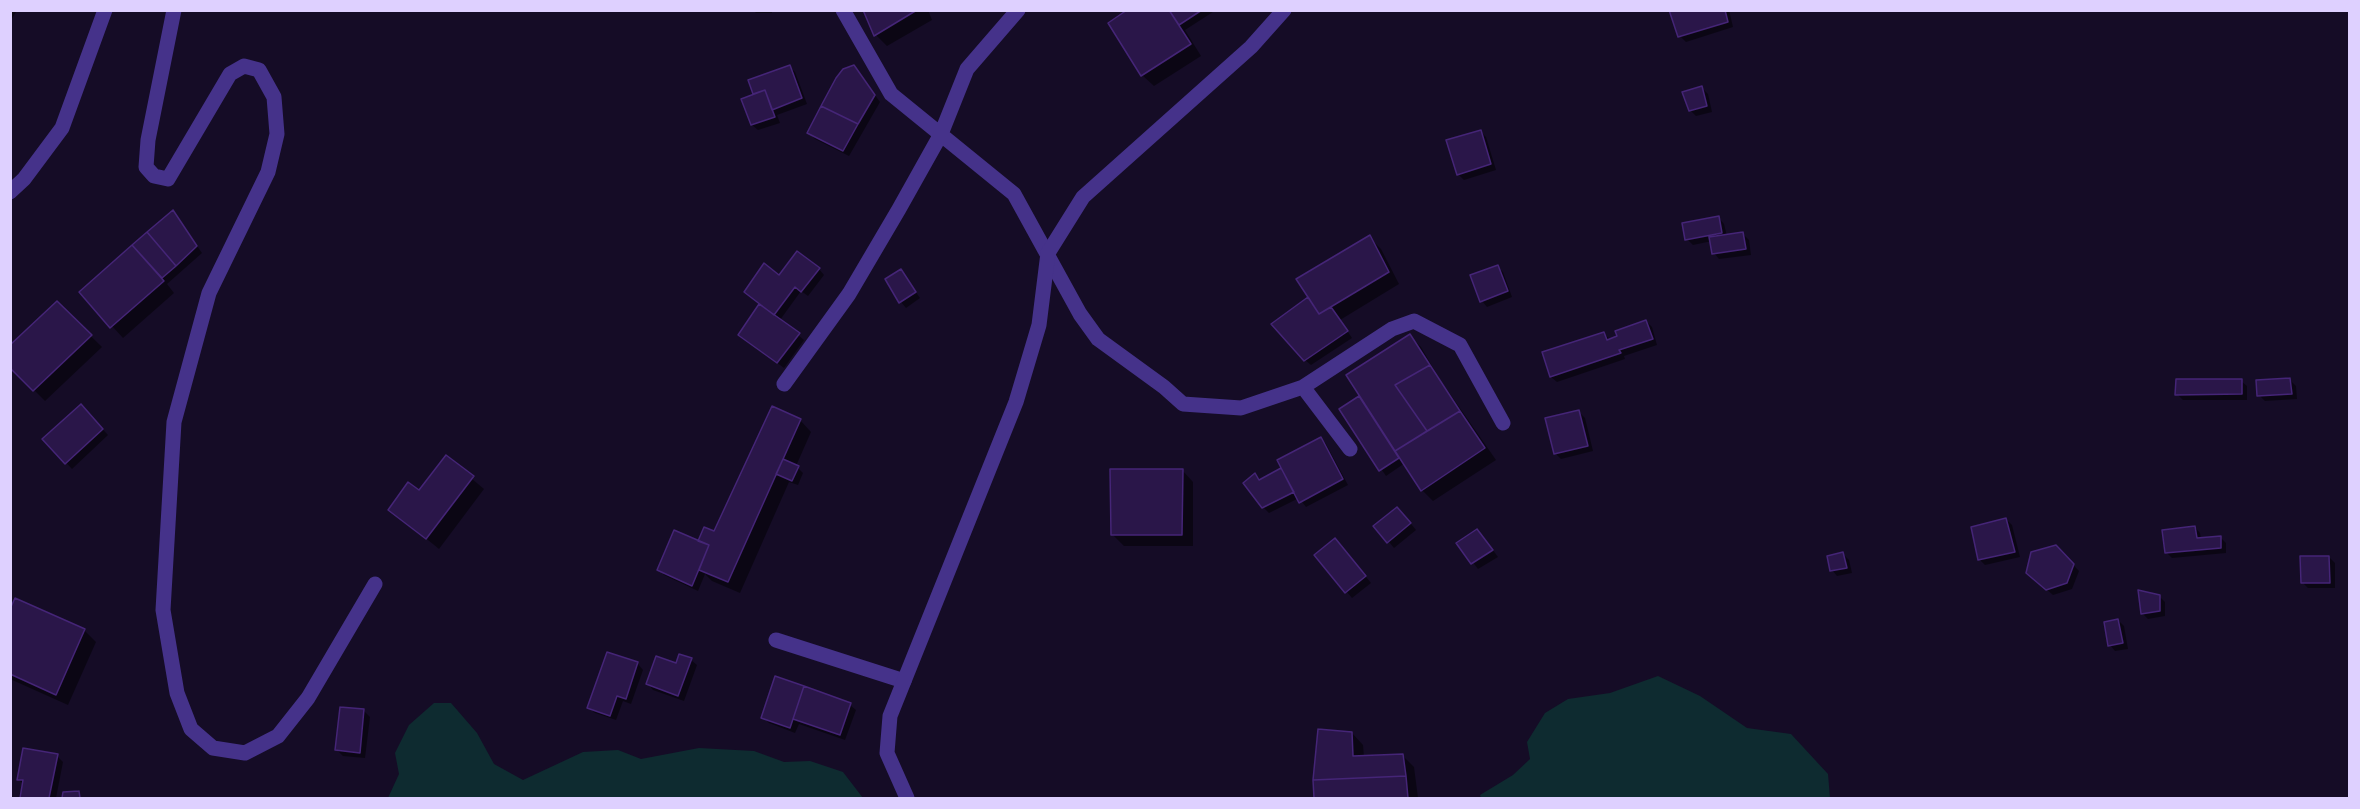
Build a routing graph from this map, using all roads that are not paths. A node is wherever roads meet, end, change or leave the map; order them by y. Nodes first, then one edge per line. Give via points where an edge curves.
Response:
1 (105, 10) edge
2 (174, 10) edge
3 (843, 10) edge
4 (1018, 10) edge
5 (1284, 10) edge
6 (941, 134) junction
7 (10, 192) edge
8 (1048, 253) junction
9 (784, 384) dead end
10 (1303, 387) junction
11 (1503, 423) dead end
12 (1350, 449) dead end
13 (375, 584) dead end
14 (776, 640) dead end
15 (904, 681) junction
16 (907, 798) edge

1 - 7 street via 62,128
2 - 13 street via 146,167 154,176 168,179 230,74 244,66 260,70 274,97 277,135 268,172 209,293 174,423 163,610 177,693 191,729 213,748 245,753 278,736 308,698
3 - 6 street via 891,94
4 - 6 street via 968,69
5 - 8 street via 1251,47 1083,197
6 - 8 street via 1014,194
6 - 9 street via 849,294
8 - 10 street via 1098,339 1183,404 1241,408
8 - 15 street via 1039,325 1016,402
10 - 11 street via 1392,329 1414,321 1460,345
10 - 12 street
14 - 15 street
15 - 16 street via 890,716 887,753

